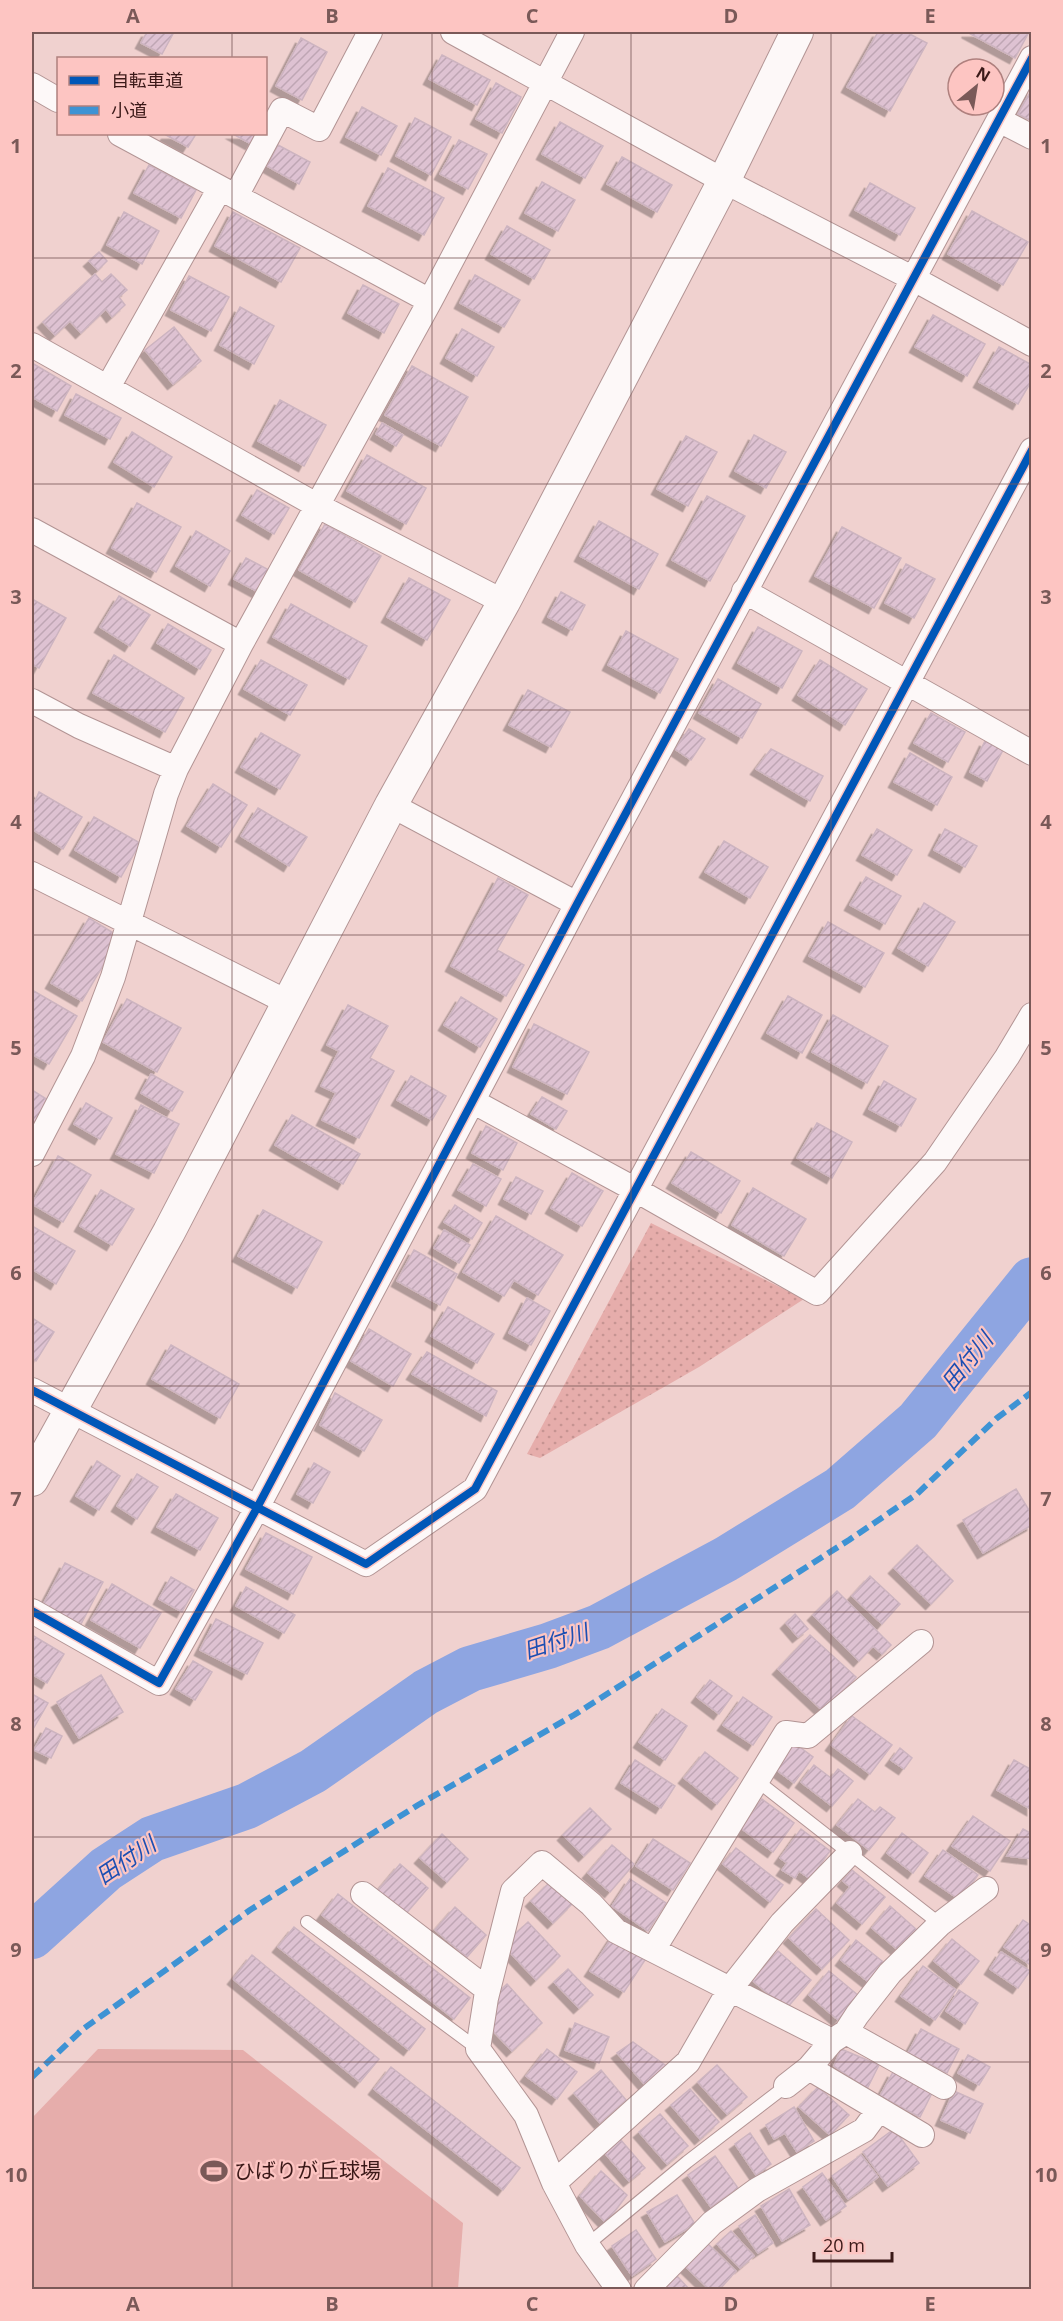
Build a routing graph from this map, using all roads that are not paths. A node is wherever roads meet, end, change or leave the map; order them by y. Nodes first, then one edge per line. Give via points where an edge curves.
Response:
1 (370, 32) edge
2 (453, 32) edge
3 (572, 32) edge
4 (797, 32) edge
5 (1032, 58) edge
6 (544, 83) junction
7 (32, 85) edge
8 (57, 99) edge
9 (999, 120) junction
10 (267, 133) edge
11 (122, 135) edge
12 (266, 135) edge
13 (1032, 137) edge
14 (724, 181) junction
15 (228, 192) junction
16 (914, 279) junction
17 (430, 301) junction
18 (1032, 344) edge
19 (32, 345) edge
20 (108, 387) junction
21 (1032, 450) edge
22 (318, 506) junction
23 (32, 530) edge
24 (744, 591) junction
25 (504, 602) junction
26 (241, 644) junction
27 (906, 682) junction
28 (32, 701) edge
29 (1032, 753) edge
30 (176, 769) junction
31 (391, 805) junction
32 (32, 874) edge
33 (577, 904) junction
34 (129, 924) junction
35 (289, 1003) junction
36 (1032, 1015) edge
37 (474, 1102) junction
38 (32, 1154) edge
39 (636, 1190) junction
40 (32, 1390) edge
41 (71, 1411) junction
42 (32, 1480) edge
43 (257, 1508) junction
44 (32, 1611) edge
45 (921, 1642) dead end
46 (756, 1780) junction
47 (850, 1853) junction
48 (986, 1889) dead end
49 (363, 1894) dead end
50 (307, 1922) dead end
51 (940, 1924) junction
52 (653, 1950) junction
53 (730, 1989) junction
54 (489, 1990) junction
55 (839, 2037) junction
56 (478, 2049) junction
57 (809, 2068) junction
58 (786, 2086) joint
59 (944, 2087) dead end
60 (878, 2111) junction
61 (922, 2135) dead end
62 (554, 2183) junction
63 (587, 2245) junction
64 (619, 2289) edge
65 (646, 2289) edge

1 - 10 street via 319,129 282,110
2 - 6 street
3 - 6 street
4 - 14 street
5 - 9 street
6 - 14 street
6 - 17 street
7 - 8 street
9 - 13 street
9 - 16 street
11 - 15 street
12 - 15 street
14 - 16 street
14 - 25 street
15 - 17 street
15 - 20 street
16 - 18 street
16 - 24 street
17 - 22 street
19 - 20 street
20 - 22 street
21 - 27 street
22 - 25 street
22 - 26 street
23 - 26 street
24 - 27 street
24 - 33 street
25 - 31 street
26 - 30 street
27 - 29 street
27 - 39 street
28 - 30 street
30 - 34 street
31 - 33 street
31 - 35 street
32 - 34 street
33 - 37 street
34 - 35 street
34 - 38 street via 83,1056
35 - 41 street
36 - 39 street via 935,1162 817,1293
37 - 39 street
37 - 43 street
39 - 43 street via 475,1490 366,1564
40 - 41 street
41 - 42 street
41 - 43 street
43 - 44 street via 159,1683
45 - 46 street via 808,1736 786,1733
46 - 47 lane
46 - 52 street
47 - 51 lane
47 - 53 street via 782,1923
48 - 51 street
49 - 54 street
50 - 56 lane
51 - 55 street via 890,1973
52 - 53 street
52 - 54 street via 616,1931 542,1863 513,1891
53 - 55 street
53 - 62 street via 688,2062
54 - 56 street
55 - 57 street
55 - 59 street
56 - 62 street via 526,2115
57 - 58 street
57 - 60 street
58 - 63 lane
60 - 61 street
60 - 65 street via 864,2130 757,2190 712,2223
62 - 63 street
63 - 64 street

